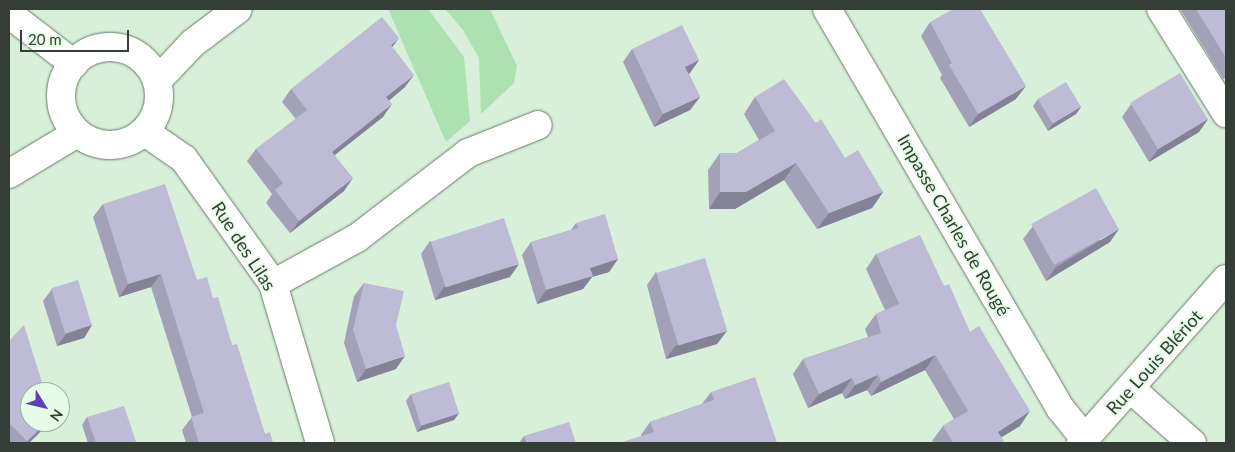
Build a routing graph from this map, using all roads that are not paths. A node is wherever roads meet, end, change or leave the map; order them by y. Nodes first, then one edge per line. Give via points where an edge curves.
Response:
1 (238, 9) edge
2 (827, 9) edge
3 (1161, 9) edge
4 (9, 14) edge
5 (74, 64) junction
6 (158, 80) junction
7 (1226, 113) edge
8 (538, 125) dead end
9 (145, 132) junction
10 (77, 133) junction
11 (9, 174) edge
12 (1226, 279) edge
13 (273, 284) junction
14 (1130, 388) junction
15 (1083, 441) edge
16 (320, 443) edge
17 (1192, 443) edge

1 - 6 street via 193,42
2 - 15 street, Impasse Charles de Rougé via 1060,408
3 - 7 street
4 - 5 street
5 - 6 street via 88,51 116,46 142,57
5 - 10 street via 68,71 60,98 70,125
6 - 9 street via 159,108
8 - 13 street via 468,153 357,238
9 - 10 street via 120,145 92,143
9 - 13 street, Rue des Lilas via 184,159
10 - 11 street
12 - 14 street, Rue Louis Blériot
13 - 16 street, Rue des Lilas
14 - 15 street, Rue Louis Blériot
14 - 17 street

